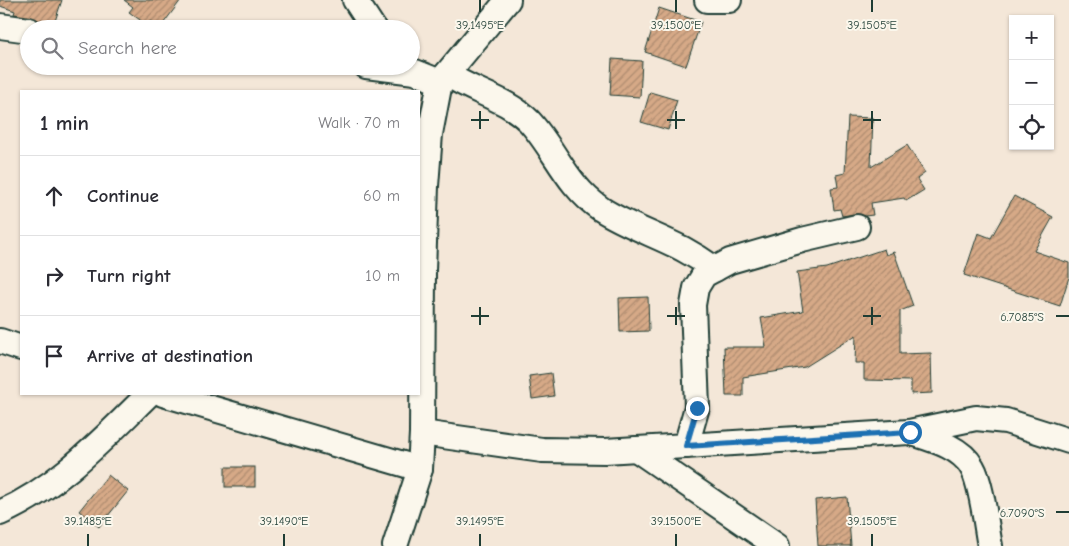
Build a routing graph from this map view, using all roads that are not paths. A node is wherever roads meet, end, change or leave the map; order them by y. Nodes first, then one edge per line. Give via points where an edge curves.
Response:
1 (355, 0) edge
2 (508, 0) edge
3 (706, 0) edge
4 (730, 0) edge
5 (368, 20) edge
6 (0, 26) edge
7 (20, 29) edge
8 (420, 71) edge
9 (443, 78) junction
10 (857, 227) dead end
11 (716, 269) junction
12 (0, 341) edge
13 (20, 348) edge
14 (148, 395) edge
15 (166, 395) edge
16 (910, 432) junction
17 (422, 433) junction
18 (1069, 441) edge
19 (686, 446) junction
20 (636, 449) junction
21 (420, 469) junction
22 (0, 513) edge
23 (395, 546) edge
24 (777, 546) edge
25 (990, 546) edge

1 - 5 street
2 - 9 street
3 - 4 street
6 - 7 street
8 - 9 street
9 - 11 street via 495,98 516,110 530,122 573,184 601,208
9 - 17 street via 430,134 426,186
10 - 11 street via 730,261
11 - 19 street via 704,275 696,288 693,305 697,408
12 - 13 street
14 - 22 street via 82,458 25,502
15 - 21 street
16 - 18 street via 976,418 1006,421
16 - 19 street
16 - 25 street via 961,454 973,467
17 - 20 street via 542,450
17 - 21 street
19 - 20 street
20 - 24 street
21 - 23 street

